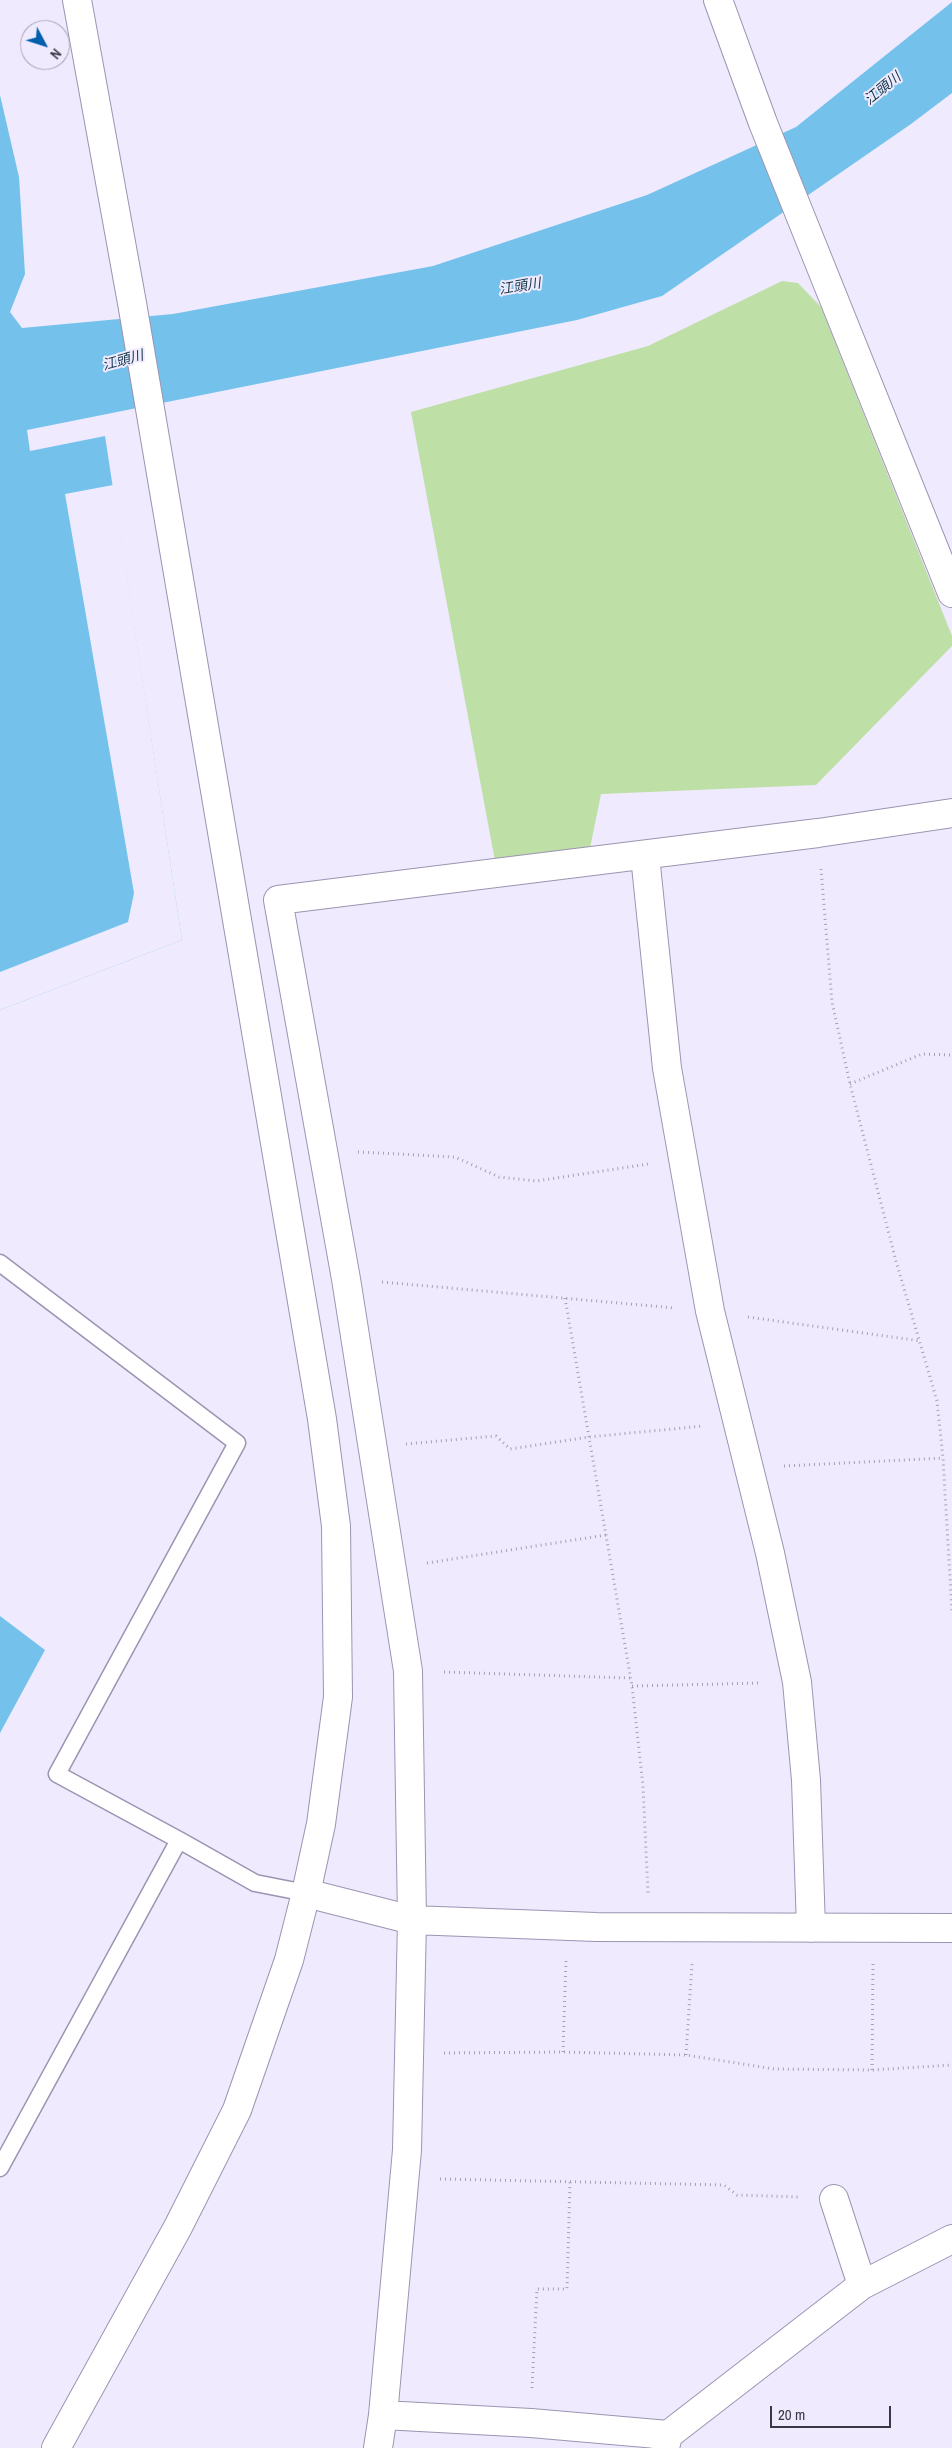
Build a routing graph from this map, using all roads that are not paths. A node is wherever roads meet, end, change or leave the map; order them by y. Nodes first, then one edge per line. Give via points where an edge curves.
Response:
1 (77, 0) edge
2 (718, 0) edge
3 (952, 593) edge
4 (952, 813) edge
5 (645, 856) junction
6 (0, 1264) edge
7 (178, 1840) junction
8 (306, 1893) junction
9 (412, 1920) junction
10 (811, 1928) junction
11 (952, 1928) edge
12 (0, 2168) edge
13 (834, 2198) road end
14 (952, 2239) edge
15 (862, 2285) junction
16 (383, 2415) junction
17 (666, 2442) edge
18 (56, 2448) edge
19 (378, 2448) edge

1 - 8 street via 132,303 315,1380 336,1526 338,1697 321,1824
2 - 3 street via 763,123
4 - 5 street
5 - 9 street via 278,900 346,1279 408,1671
5 - 10 street via 667,1068 710,1311 770,1553 797,1682 806,1780
6 - 7 lane via 237,1443 56,1774
7 - 8 lane via 255,1883
7 - 12 lane
8 - 9 street
8 - 18 street via 289,1960 237,2110 178,2227
9 - 10 street via 568,1926
9 - 16 street via 404,2178
10 - 11 street
13 - 15 street
14 - 15 street
15 - 17 street
16 - 17 street via 531,2423
16 - 19 street

